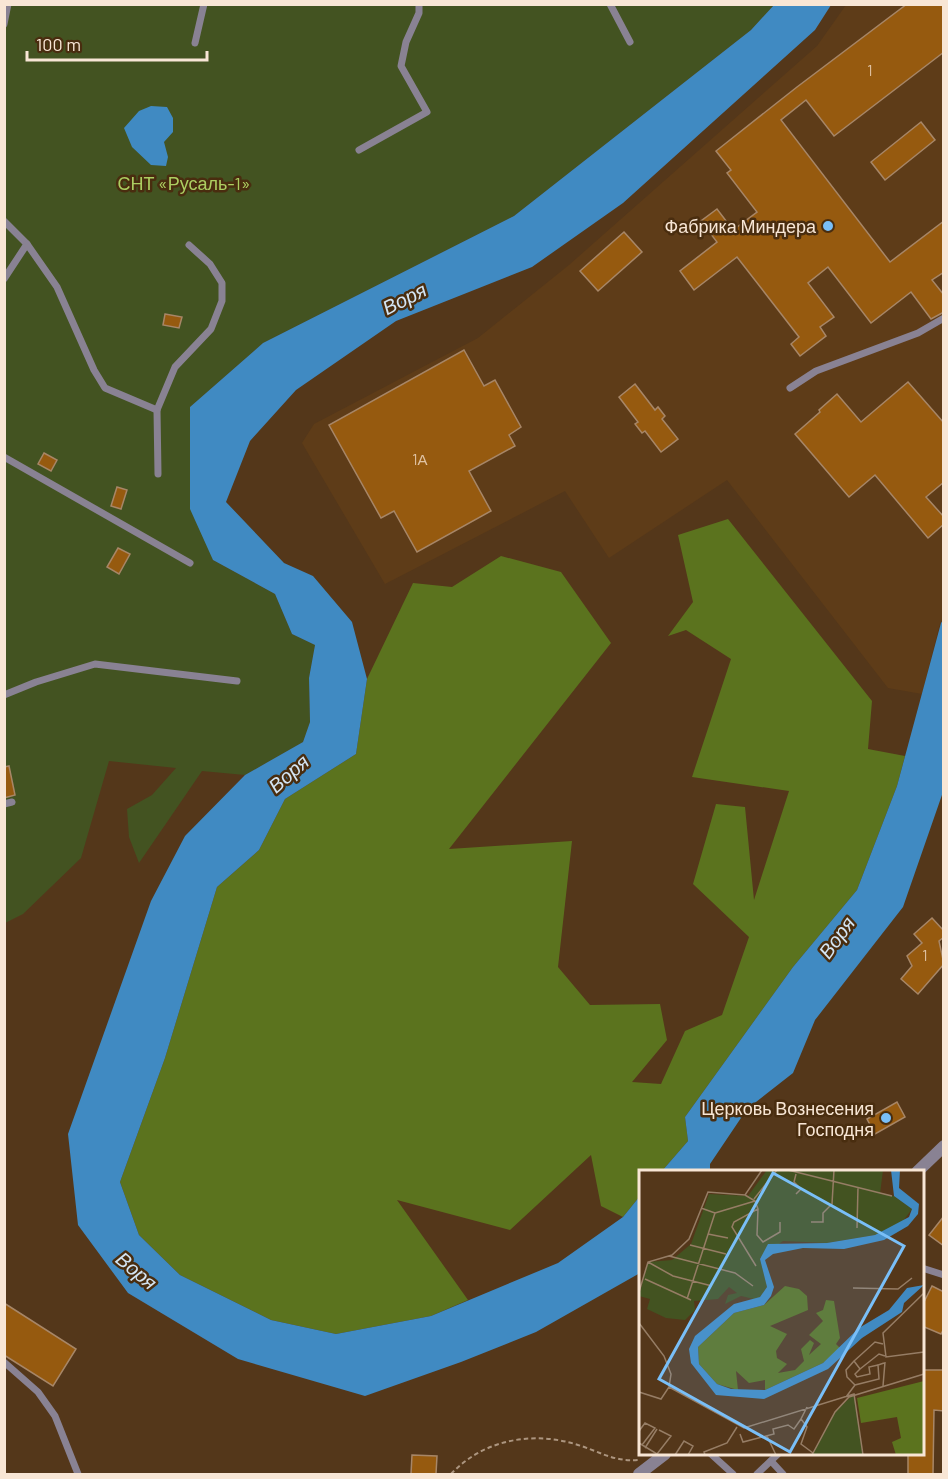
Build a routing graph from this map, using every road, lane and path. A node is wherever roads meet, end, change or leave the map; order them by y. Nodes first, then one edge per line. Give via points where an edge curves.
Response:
1 (8, 4) edge
2 (204, 4) edge
3 (419, 4) edge
4 (610, 4) edge
5 (4, 24) edge
6 (195, 42) dead end
7 (630, 42) dead end
8 (358, 150) dead end
9 (4, 221) edge
10 (27, 244) junction
11 (189, 245) dead end
12 (4, 279) edge
13 (944, 318) edge
14 (790, 388) dead end
15 (158, 410) junction
16 (4, 457) edge
17 (158, 474) dead end
18 (190, 563) dead end
19 (237, 681) dead end
20 (4, 695) edge
21 (944, 1146) edge
22 (919, 1170) edge
23 (924, 1269) edge
24 (944, 1275) edge
25 (4, 1362) edge
26 (664, 1455) edge
27 (712, 1455) edge
28 (777, 1455) edge
29 (638, 1460) dead end
30 (771, 1461) junction
31 (78, 1474) edge
32 (451, 1474) edge
33 (639, 1474) edge
34 (733, 1474) edge
35 (756, 1474) edge
36 (783, 1474) edge

1 - 5 lane
2 - 6 lane
3 - 8 lane via 401,66 427,112
4 - 7 lane
9 - 10 lane
10 - 12 lane
10 - 15 lane via 57,287 105,388
11 - 15 lane via 210,264 222,282 222,301 211,328 175,367
13 - 14 lane via 918,333 816,371
15 - 17 lane
16 - 18 lane
19 - 20 lane via 94,664
21 - 22 street
23 - 24 lane
25 - 31 lane via 38,1392 55,1416
26 - 33 street
27 - 34 lane
28 - 30 lane
29 - 32 path via 621,1461 552,1438 522,1438 481,1451
30 - 35 lane
30 - 36 lane

